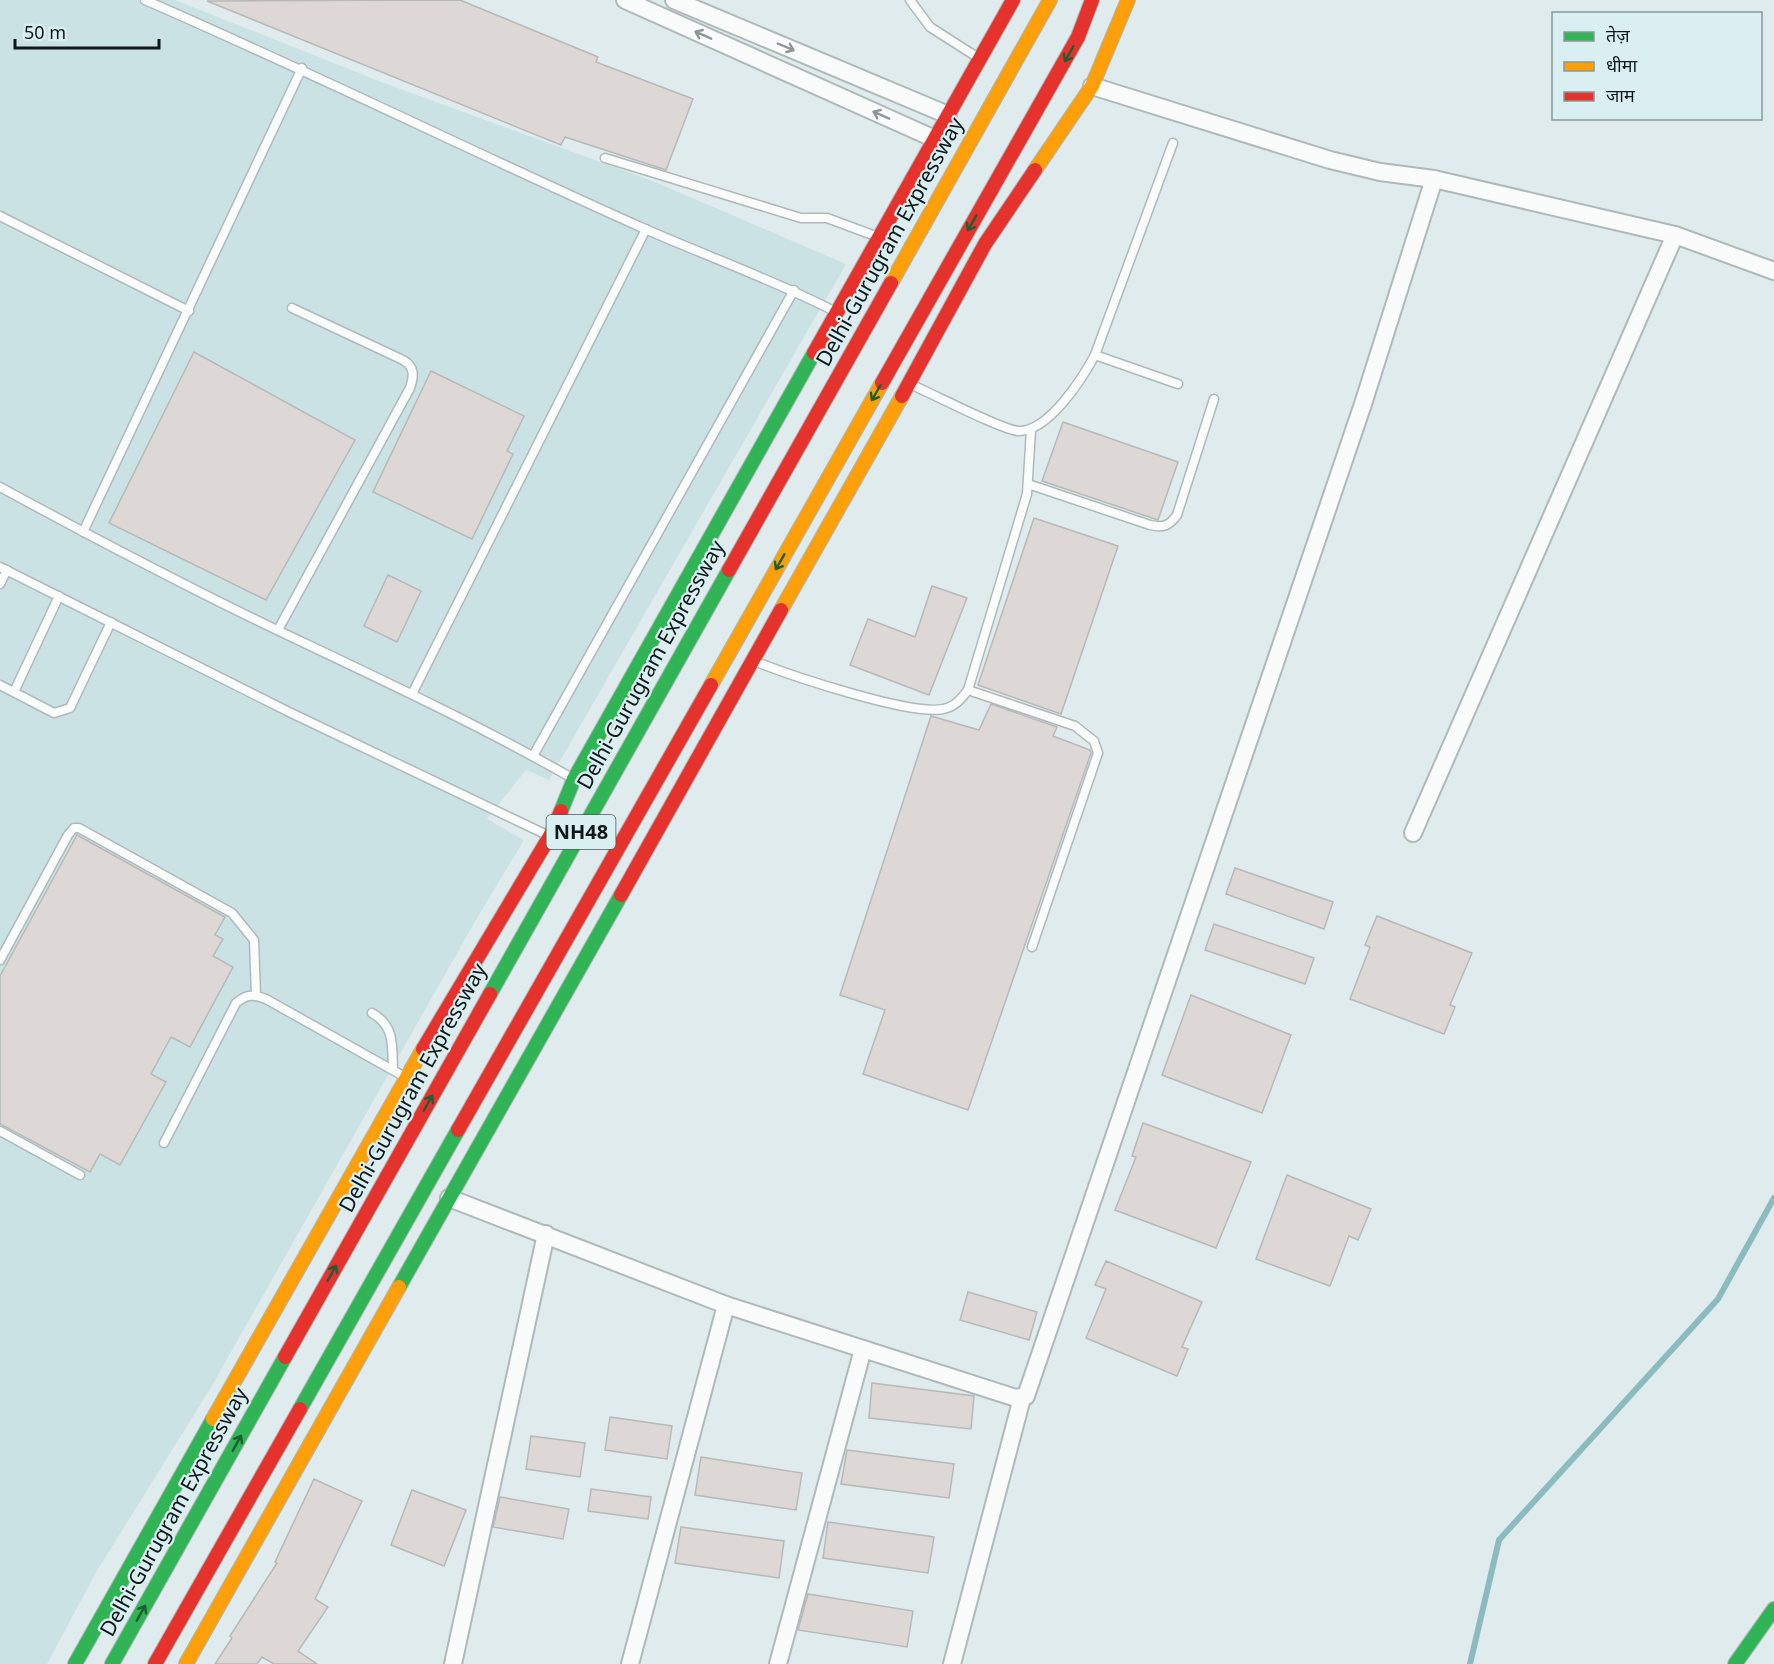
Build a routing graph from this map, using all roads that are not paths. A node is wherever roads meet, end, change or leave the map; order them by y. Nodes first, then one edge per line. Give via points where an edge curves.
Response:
1 (145, 0) edge
2 (625, 0) edge
3 (674, 0) edge
4 (910, 0) edge
5 (1013, 0) edge
6 (1050, 0) edge
7 (1092, 0) edge
8 (1128, 0) edge
9 (980, 58) junction
10 (302, 68) junction
11 (1092, 86) junction
12 (948, 115) junction
13 (934, 139) junction
14 (1173, 143) dead end
15 (605, 158) dead end
16 (1434, 179) junction
17 (0, 216) edge
18 (646, 229) junction
19 (1675, 235) junction
20 (879, 237) junction
21 (1774, 271) edge
22 (794, 290) junction
23 (292, 308) dead end
24 (189, 311) junction
25 (837, 312) junction
26 (1095, 355) junction
27 (909, 384) junction
28 (1178, 384) dead end
29 (1214, 399) dead end
30 (1031, 430) junction
31 (1028, 484) junction
32 (0, 487) edge
33 (83, 532) junction
34 (3, 569) edge
35 (0, 584) edge
36 (58, 596) junction
37 (111, 622) junction
38 (278, 630) junction
39 (751, 660) junction
40 (0, 685) edge
41 (968, 690) junction
42 (14, 692) junction
43 (412, 694) junction
44 (533, 756) junction
45 (574, 779) junction
46 (1413, 833) dead end
47 (550, 836) junction
48 (1032, 947) dead end
49 (0, 960) edge
50 (256, 995) junction
51 (372, 1013) dead end
52 (393, 1070) junction
53 (406, 1077) junction
54 (0, 1131) edge
55 (164, 1143) dead end
56 (80, 1175) dead end
57 (449, 1198) junction
58 (546, 1234) junction
59 (726, 1305) junction
60 (863, 1349) junction
61 (1022, 1398) junction
62 (1774, 1609) edge
63 (75, 1664) edge
64 (112, 1664) edge
65 (155, 1664) edge
66 (186, 1664) edge
67 (453, 1664) edge
68 (630, 1664) edge
69 (778, 1664) edge
70 (952, 1664) edge
71 (1735, 1664) edge

1 - 10 lane
13 -> 2 street
3 -> 12 street
4 - 9 lane via 930,27
5 - 9 main road
64 -> 6 main road, Delhi-Gurugram Expressway / NH48
7 -> 65 main road, NH48 via 1078,37
8 - 11 main road
9 - 12 main road
10 - 18 lane
10 - 24 lane
11 - 16 street via 1330,160
11 - 27 main road via 986,244
12 - 13 main road
13 - 20 main road
14 - 26 lane
15 - 20 lane via 801,218 827,218
16 - 19 street
16 - 61 street via 1363,404 1029,1393
17 - 24 lane
18 - 22 lane
18 - 43 lane
19 - 21 street
19 - 46 street
20 - 25 main road
22 - 25 lane
22 - 44 lane
23 - 38 lane via 403,360 413,374 410,388
24 - 33 lane
25 - 45 main road
26 - 28 lane
26 - 30 lane via 1076,387
27 - 30 lane via 1012,430
27 - 39 main road
29 - 31 lane via 1171,524 1150,525
30 - 31 lane
31 - 41 lane
32 - 33 lane
33 - 38 lane
34 - 35 lane
34 - 36 lane
36 - 37 lane
36 - 42 lane
37 - 42 lane via 70,708 54,713
37 - 47 lane
38 - 43 lane
39 - 41 lane via 919,710 952,707
39 - 57 main road
40 - 42 lane
41 - 48 lane via 1075,726 1094,741 1098,753
43 - 44 lane
44 - 45 lane
45 - 47 main road
47 - 53 main road
49 - 50 lane via 68,835 79,828 232,913 254,940
50 - 52 lane
50 - 55 lane via 245,996 236,1003
51 - 52 lane via 383,1019 392,1035
52 - 53 lane
53 - 63 main road
54 - 56 lane
57 - 58 street
57 - 66 main road
58 - 59 street
58 - 67 street
59 - 60 street
59 - 68 street
60 - 61 street
60 - 69 street
61 - 70 street
62 - 71 main road

